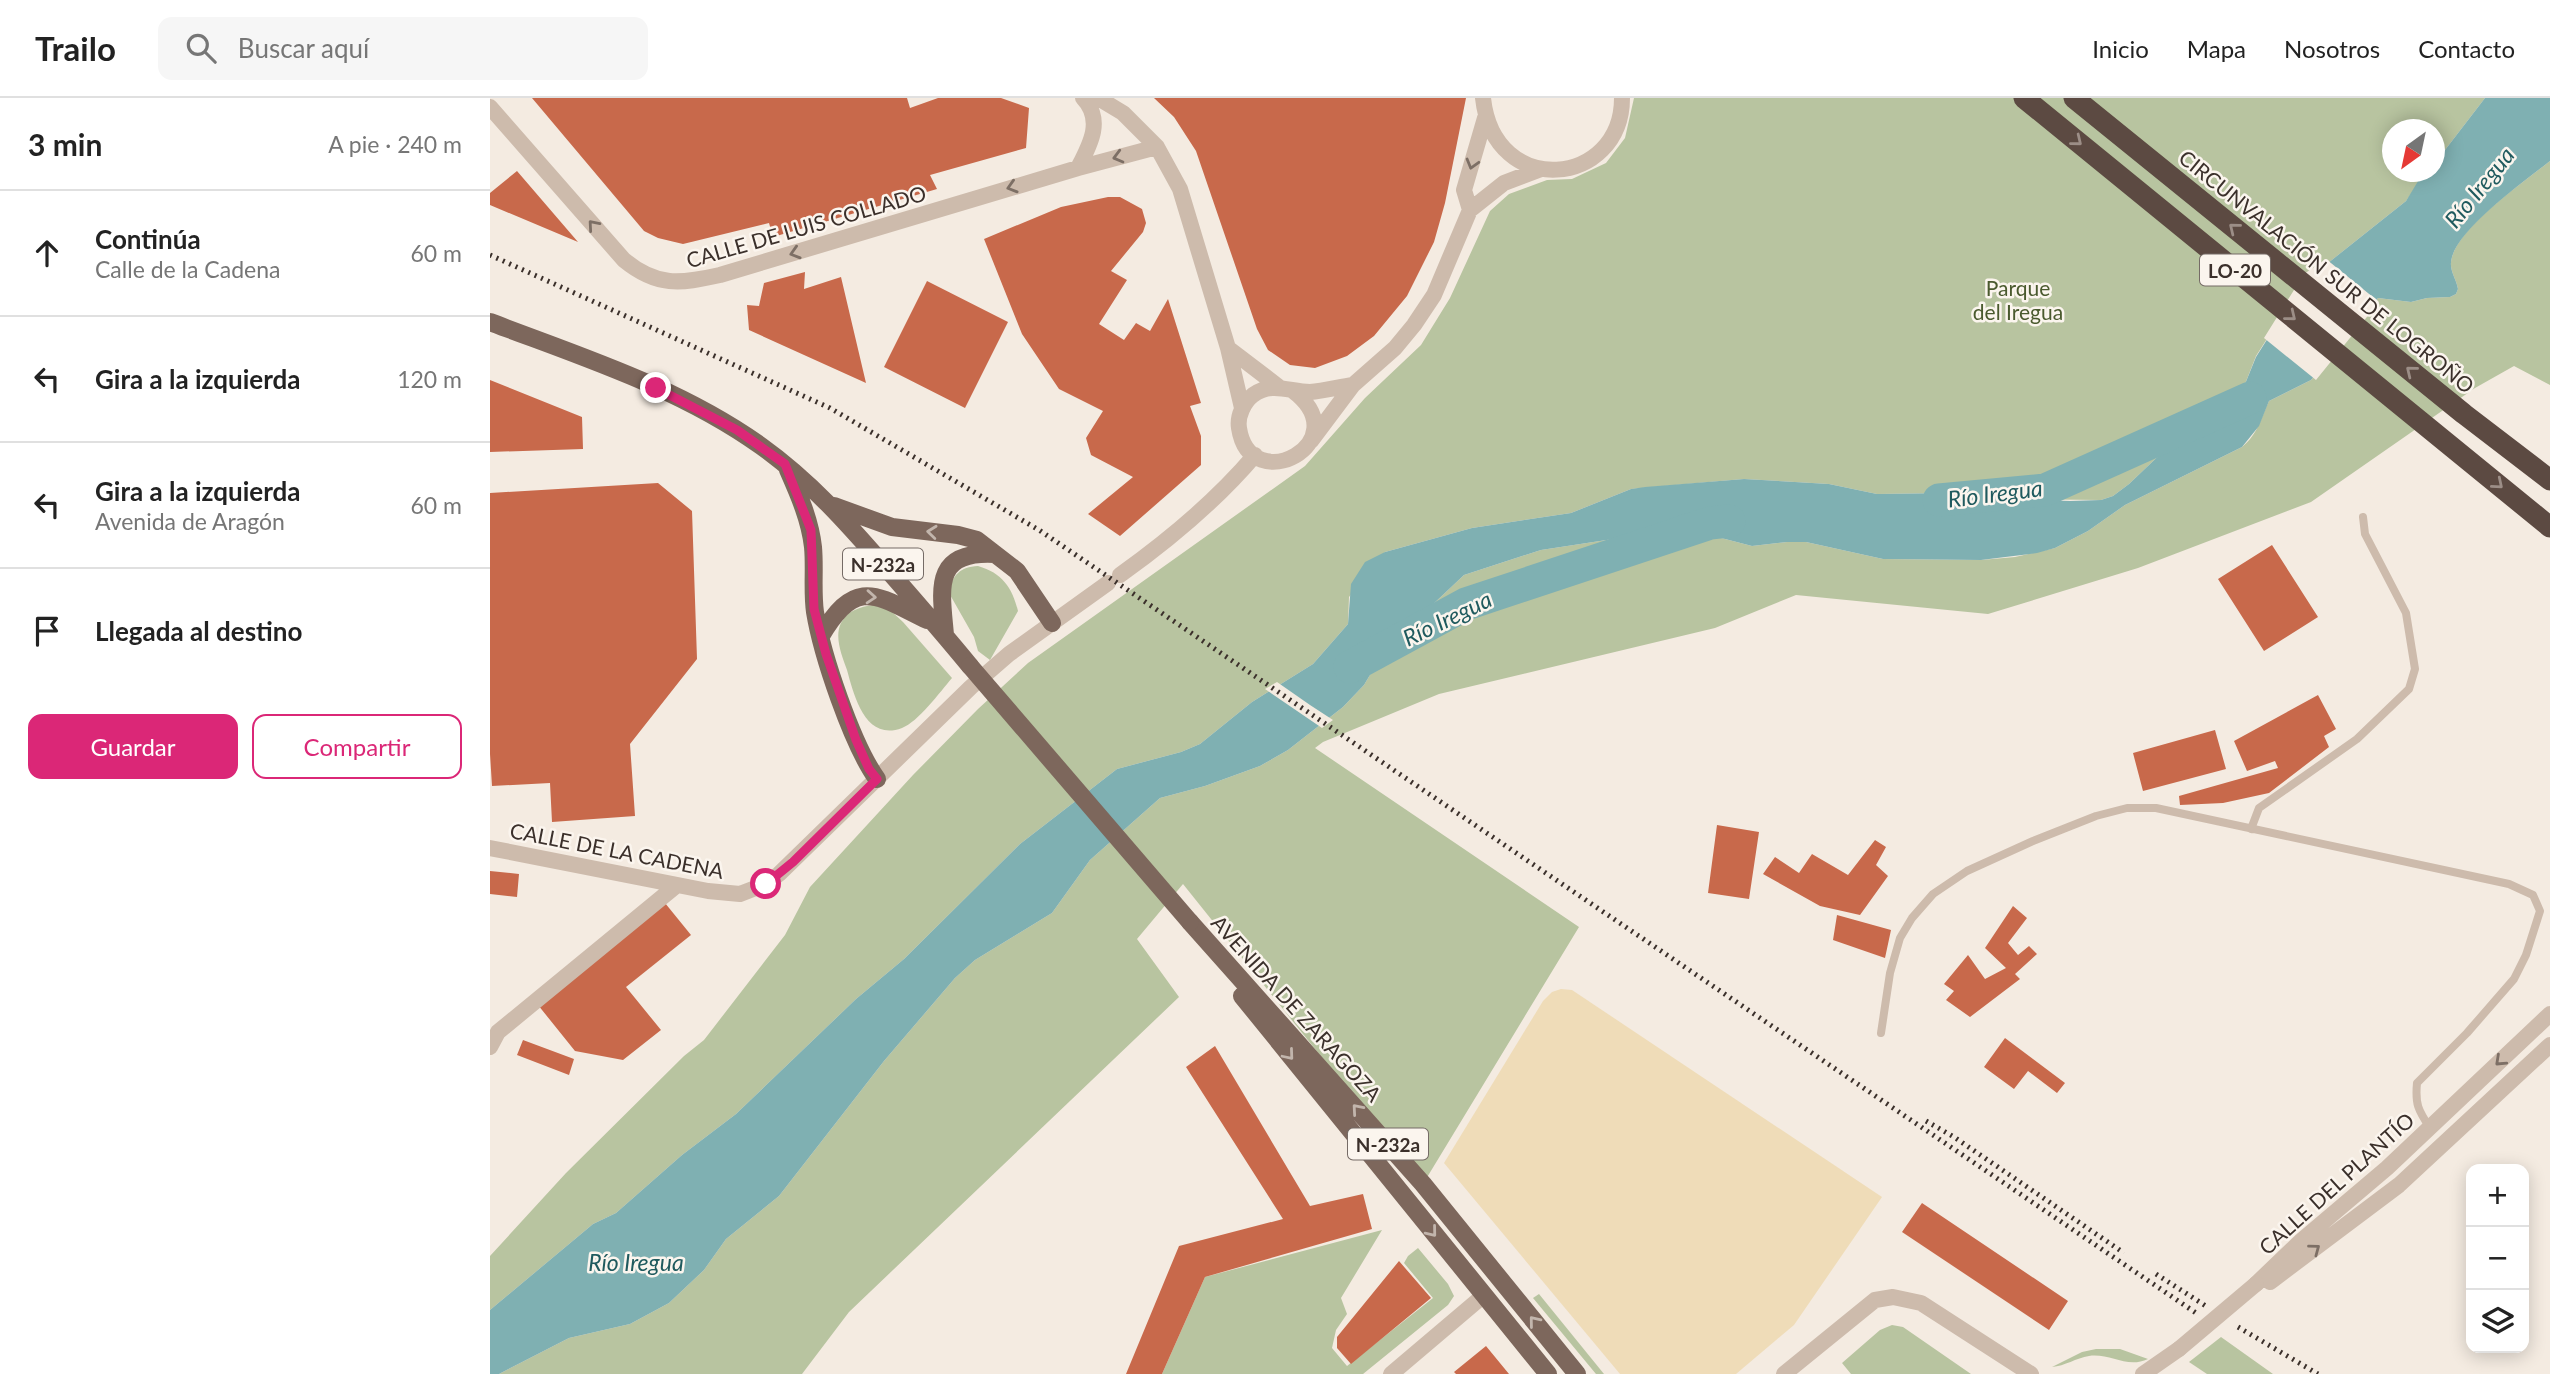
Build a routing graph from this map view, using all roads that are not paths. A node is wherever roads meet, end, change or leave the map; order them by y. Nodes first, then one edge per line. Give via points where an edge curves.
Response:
1 (1083, 98) edge
2 (1098, 98) edge
3 (1483, 98) edge
4 (1622, 98) edge
5 (2024, 98) edge
6 (2074, 98) edge
7 (490, 107) edge
8 (1485, 118) junction
9 (1157, 147) junction
10 (1078, 168) junction
11 (1541, 169) junction
12 (1470, 210) junction
13 (490, 322) edge
14 (1228, 348) junction
15 (1353, 385) junction
16 (1286, 389) junction
17 (1242, 408) junction
18 (1311, 441) junction
19 (1255, 455) junction
20 (785, 464) junction
21 (2545, 476) edge
22 (830, 505) junction
23 (2362, 517) dead end
24 (2550, 527) edge
25 (994, 554) junction
26 (1052, 623) junction
27 (940, 630) junction
28 (821, 636) junction
29 (877, 779) junction
30 (2251, 829) junction
31 (490, 848) edge
32 (677, 885) junction
33 (1190, 922) junction
34 (2550, 1014) edge
35 (1881, 1033) dead end
36 (2550, 1045) edge
37 (490, 1046) edge
38 (2430, 1128) junction
39 (2258, 1287) junction
40 (1483, 1296) junction
41 (2181, 1351) junction
42 (1391, 1374) edge
43 (1548, 1374) edge
44 (1577, 1374) edge
45 (1784, 1374) edge
46 (2031, 1374) edge
47 (2143, 1374) edge
48 (2160, 1374) edge

1 - 10 street via 1095,122 1091,144
2 - 9 street via 1123,113
3 - 8 street
4 - 11 street via 1615,133 1601,151 1582,164
5 -> 24 highway, LO-20
21 -> 6 highway, CIRCUNVALACIÓN SUR DE LOGROÑO / LO-20
10 -> 7 street, CALLE DE LUIS COLLADO via 720,275 667,282 640,274 624,260
8 - 11 street via 1505,152
8 -> 12 street via 1464,190
9 -> 10 street, CALLE DE LUIS COLLADO
9 - 14 street via 1180,189
11 - 12 street via 1504,183
12 - 15 street via 1434,295 1414,325
13 - 20 main road, N-232a via 683,401 737,430
14 - 16 street
14 - 17 street
15 - 16 street via 1312,392
15 - 18 street
16 - 17 street via 1257,392
16 - 18 street via 1305,400 1312,412
17 - 19 street via 1241,438
18 - 19 street via 1289,460 1275,463
19 - 26 street, CALLE DE LA CADENA via 1213,500 1154,550
20 - 22 main road, N-232a
20 - 28 main road via 811,530 814,609
25 -> 22 main road via 970,537 892,527
22 - 27 main road, N-232a
23 - 30 lane via 2365,534 2406,613 2415,669 2409,688 2357,739 2259,808
25 - 26 main road via 1024,579
25 - 27 main road via 969,555 953,562 945,572
26 - 29 street, CALLE DE LA CADENA via 971,687
28 -> 27 main road via 846,603 866,595 892,601
27 - 33 main road, N-232a, bridge
28 - 29 main road via 856,740
29 - 32 street, CALLE DE LA CADENA via 766,884 740,894
30 - 35 lane via 2156,808 2127,808 2096,816 1968,871 1933,894 1900,939
30 - 38 lane via 2509,884 2533,895 2540,911 2514,979 2417,1083 2415,1100
31 - 32 street, CALLE DE LA CADENA
32 - 37 street via 498,1032
33 -> 40 main road, AVENIDA DE ZARAGOZA / N-232a via 1222,972
44 -> 33 main road, AVENIDA DE ZARAGOZA / N-232a via 1423,1184
34 -> 38 street, CALLE DEL PLANTÍO
39 -> 36 street, CALLE DEL PLANTÍO via 2399,1185
38 - 39 street, CALLE DEL PLANTÍO via 2302,1240
39 - 41 street, CALLE DEL PLANTÍO, bridge
40 - 42 street
40 - 43 main road, AVENIDA DE ZARAGOZA / N-232a
41 - 47 street, CALLE DEL PLANTÍO
41 - 48 street, CALLE DEL PLANTÍO
45 - 46 street via 1875,1300 1893,1297 1921,1303

